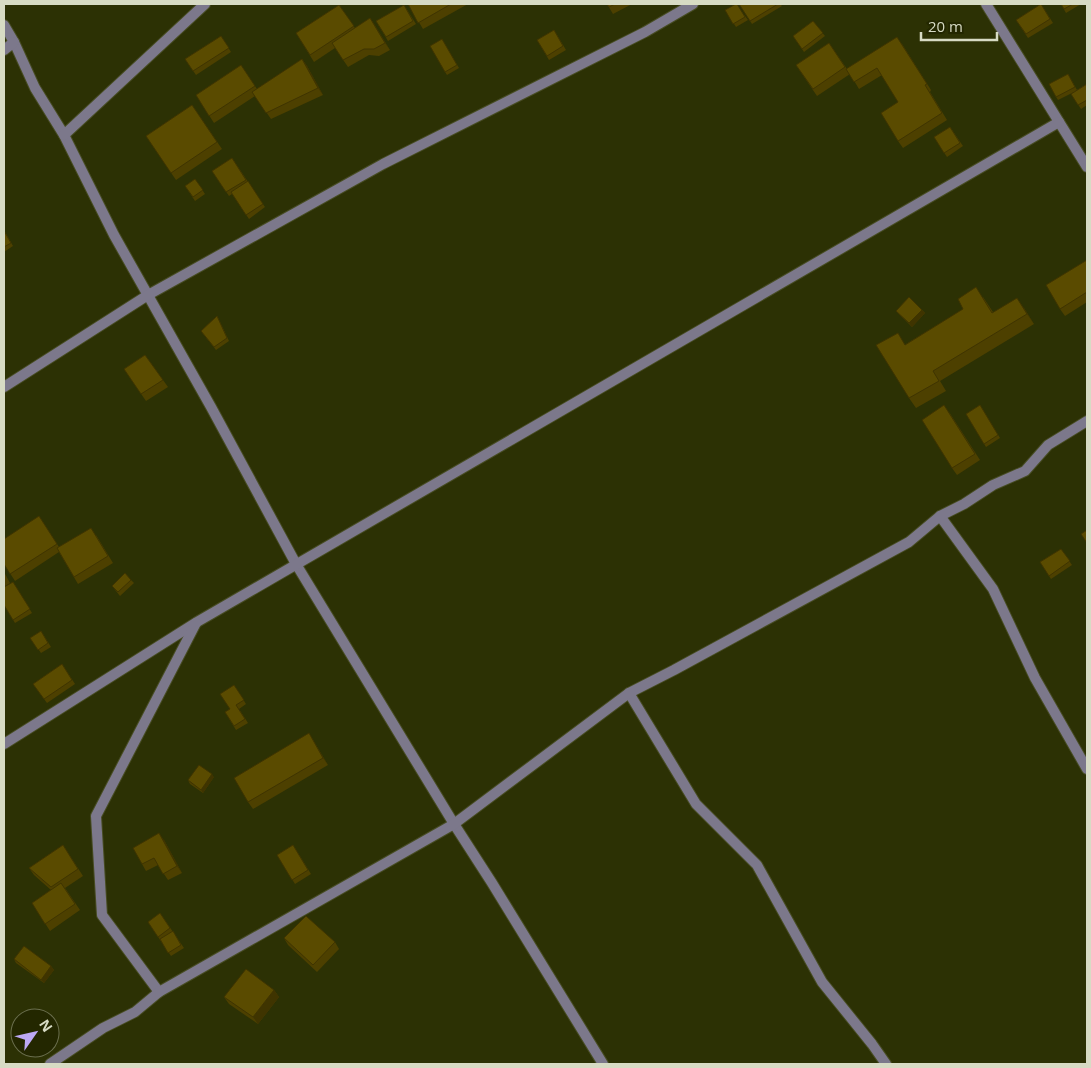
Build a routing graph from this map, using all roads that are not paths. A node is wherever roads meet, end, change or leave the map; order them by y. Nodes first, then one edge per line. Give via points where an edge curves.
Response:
1 (205, 4) edge
2 (693, 4) edge
3 (986, 4) edge
4 (4, 25) edge
5 (14, 42) junction
6 (4, 50) edge
7 (1059, 122) junction
8 (64, 135) junction
9 (1087, 167) edge
10 (148, 295) junction
11 (4, 387) edge
12 (1087, 421) edge
13 (940, 516) junction
14 (296, 564) junction
15 (197, 622) junction
16 (629, 693) junction
17 (4, 744) edge
18 (1087, 769) edge
19 (454, 824) junction
20 (160, 992) junction
21 (50, 1064) edge
22 (603, 1064) edge
23 (886, 1064) edge

1 - 8 street
2 - 10 street via 383,164
3 - 7 street
4 - 5 street
5 - 6 street
5 - 8 street via 34,88
7 - 9 street
7 - 14 street
8 - 10 street
10 - 11 street
10 - 14 street
12 - 13 street via 1048,445 1025,470 992,484
13 - 16 street via 909,542
13 - 18 street via 993,589 1035,678
14 - 15 street
14 - 19 street
15 - 17 street
15 - 20 street via 96,816 102,915
16 - 19 street
16 - 23 street via 696,804 757,865 822,982
19 - 20 street
19 - 22 street
20 - 21 street via 135,1012 104,1028

